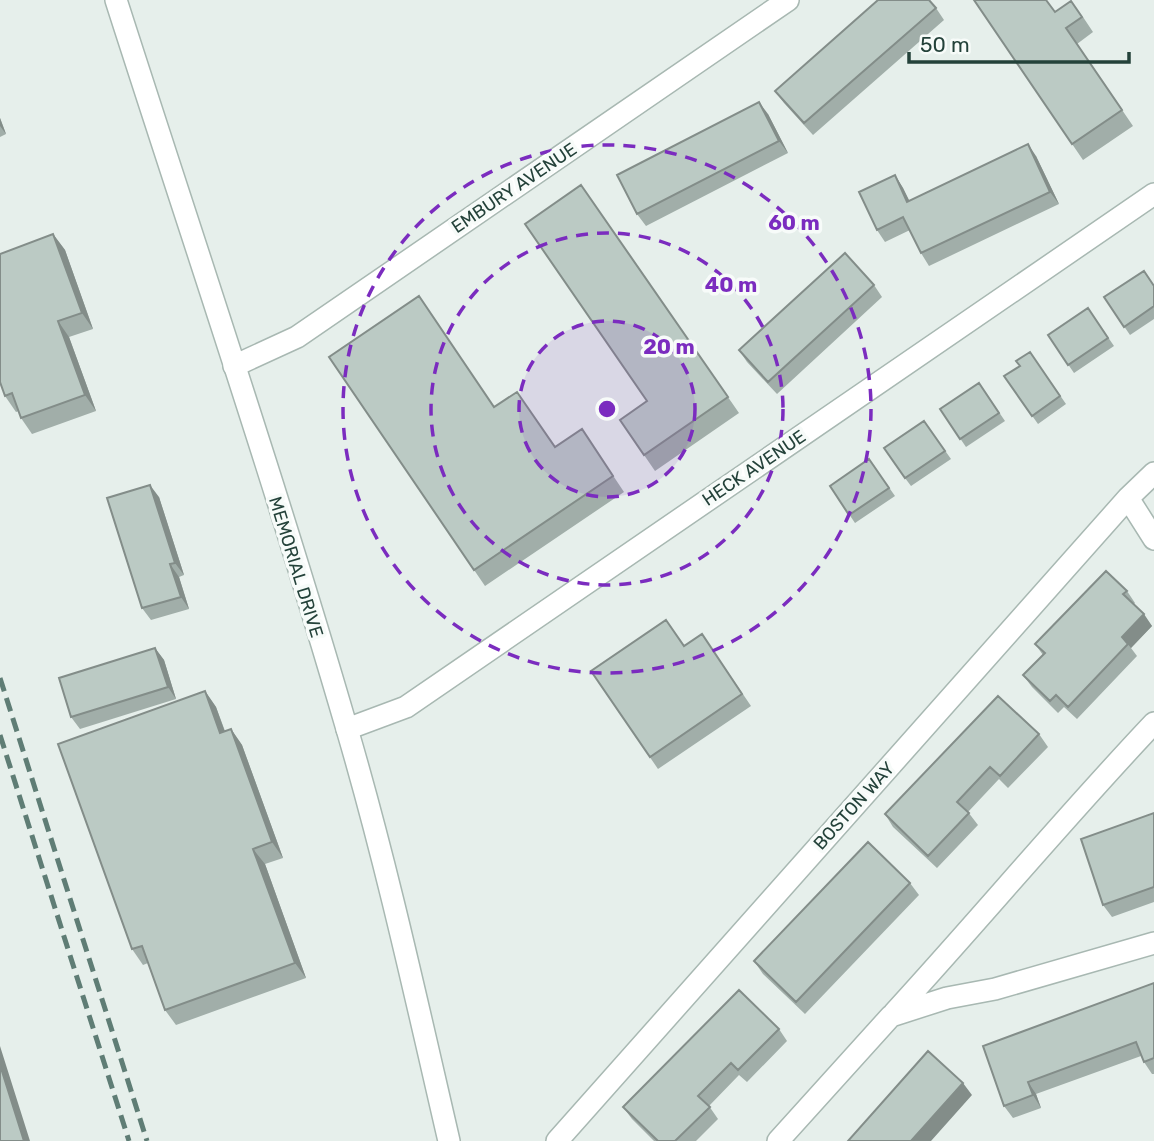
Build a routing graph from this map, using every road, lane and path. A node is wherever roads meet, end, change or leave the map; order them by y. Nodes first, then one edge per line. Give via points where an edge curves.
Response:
1 (116, 0) edge
2 (788, 0) edge
3 (1154, 194) edge
4 (234, 366) junction
5 (1154, 473) edge
6 (1128, 498) junction
7 (1154, 540) edge
8 (1154, 723) edge
9 (347, 729) junction
10 (1154, 943) edge
11 (891, 1016) junction
12 (449, 1141) edge
13 (558, 1141) edge
14 (778, 1141) edge

1 - 4 street, MEMORIAL DRIVE
2 - 4 street, EMBURY AVENUE via 298,337
3 - 9 street, HECK AVENUE via 406,707
4 - 9 street, MEMORIAL DRIVE
5 - 6 street, BOSTON WAY
6 - 7 street
6 - 13 street, BOSTON WAY
8 - 11 street
9 - 12 street, MEMORIAL DRIVE
10 - 11 street
11 - 14 street

